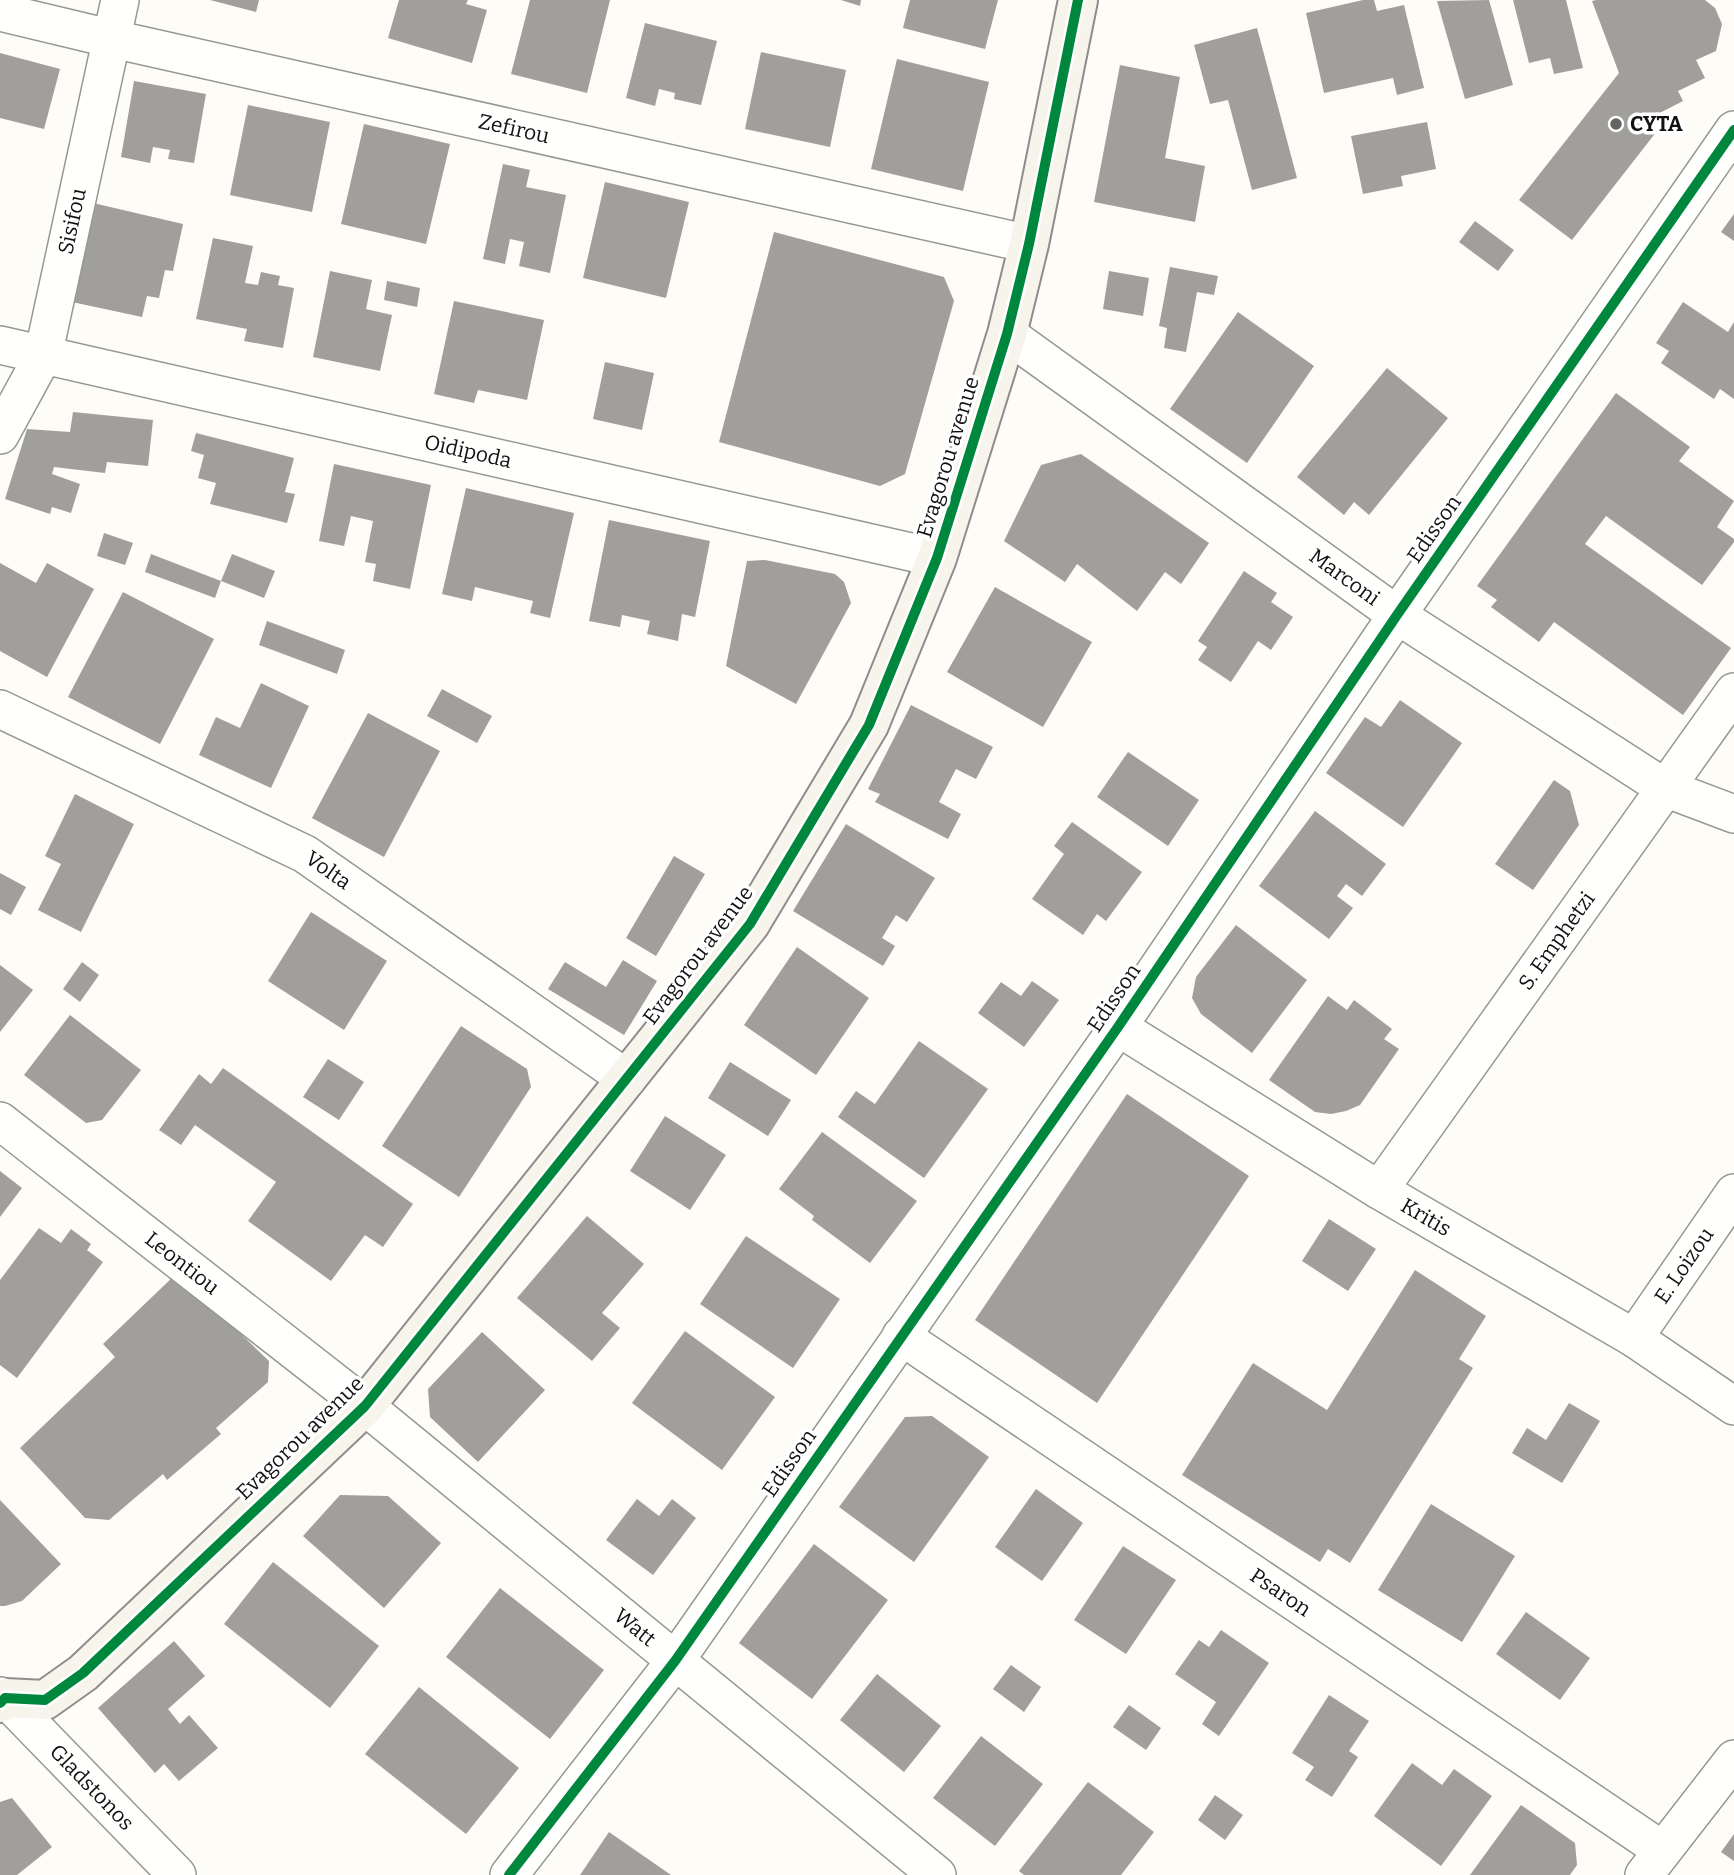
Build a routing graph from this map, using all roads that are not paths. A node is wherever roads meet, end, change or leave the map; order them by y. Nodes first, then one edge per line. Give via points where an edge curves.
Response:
1 (120, 0) edge
2 (1077, 0) edge
3 (0, 12) edge
4 (113, 39) junction
5 (1734, 130) edge
6 (1029, 244) junction
7 (1007, 334) junction
8 (0, 345) edge
9 (43, 356) junction
10 (0, 435) edge
11 (937, 558) junction
12 (1397, 615) junction
13 (1734, 692) edge
14 (0, 709) edge
15 (1665, 788) junction
16 (1734, 814) edge
17 (1118, 1027) junction
18 (627, 1079) junction
19 (0, 1121) edge
20 (1379, 1190) junction
21 (1734, 1193) edge
22 (901, 1336) junction
23 (1634, 1338) junction
24 (365, 1406) junction
25 (1734, 1406) edge
26 (675, 1661) junction
27 (2, 1699) edge
28 (1734, 1759) edge
29 (1653, 1862) edge
30 (177, 1875) edge
31 (509, 1875) edge
32 (937, 1875) edge

1 - 4 street, Sisifou
2 - 6 street, Evagorou avenue
3 - 4 street, Zefirou
4 - 6 street, Zefirou
4 - 9 street, Sisifou
5 - 12 street, Edisson
6 - 7 street, Evagorou avenue
7 - 11 street, Evagorou avenue
7 - 12 street, Marconi
8 - 9 street, Oidipoda
9 - 10 street, Sisifou
9 - 11 street, Oidipoda
11 - 18 street, Evagorou avenue via 869,725 750,924
12 - 15 street, Marconi
12 - 17 street, Edisson
13 - 15 street, S. Emphetzi
14 - 18 street, Volta via 305,855
15 - 16 street, Marconi
15 - 20 street, S. Emphetzi
17 - 20 street, Kritis
17 - 22 street, Edisson
18 - 24 street, Evagorou avenue
19 - 24 street, Leontiou
20 - 23 street, Kritis
21 - 23 street, E. Loizou
22 - 26 street, Edisson
22 - 29 street, Psaron
23 - 25 street, Kritis
24 - 26 street, Watt
24 - 27 street, Evagorou avenue via 83,1672 45,1700
26 - 31 street, Edisson
26 - 32 street, Watt
27 - 30 street, Gladstonos
28 - 29 street

